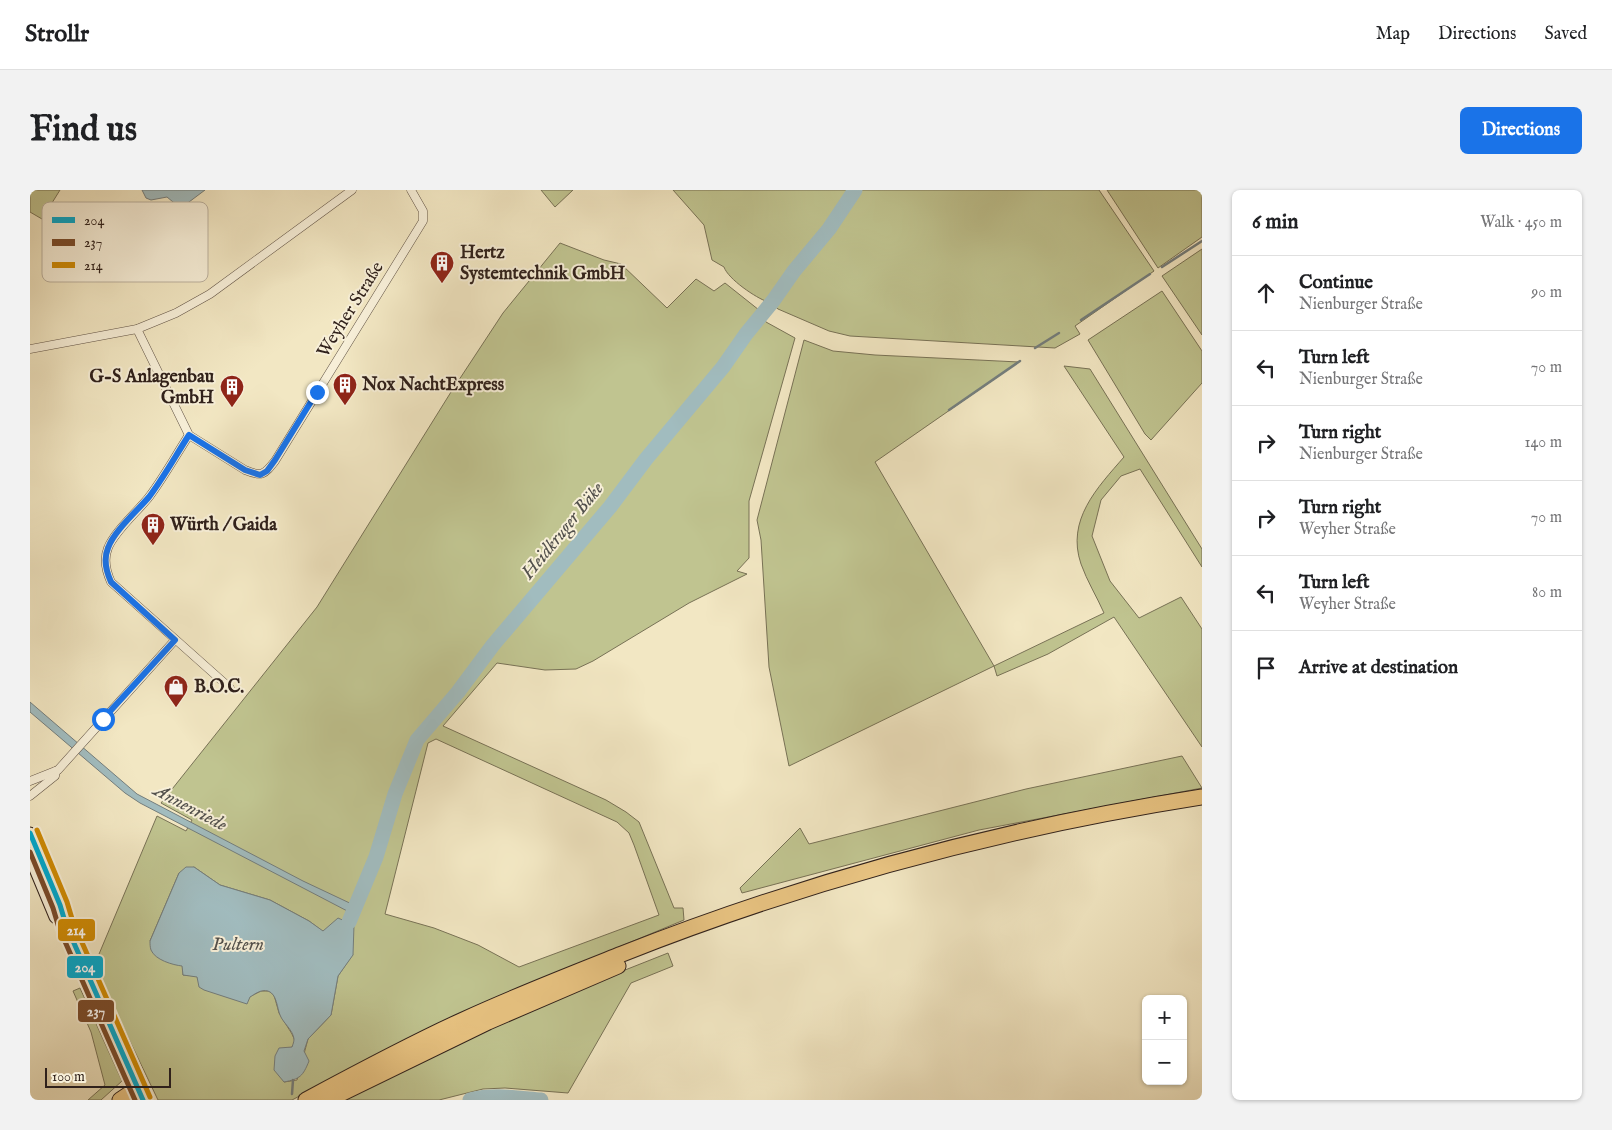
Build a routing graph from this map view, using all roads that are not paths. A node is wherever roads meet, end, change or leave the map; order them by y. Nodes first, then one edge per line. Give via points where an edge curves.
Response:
1 (352, 190) edge
2 (411, 190) edge
3 (137, 329) junction
4 (30, 349) edge
5 (189, 435) junction
6 (175, 640) junction
7 (230, 688) dead end
8 (56, 771) junction
9 (30, 780) edge
10 (30, 796) edge
11 (1202, 797) edge
12 (1202, 807) edge
13 (30, 833) edge
14 (30, 857) edge
15 (66, 925) junction
16 (141, 1094) edge
17 (120, 1100) edge
18 (306, 1100) edge
19 (328, 1100) edge

1 - 3 street via 210,294
2 - 5 street, Weyher Straße via 423,210 424,221 267,471 255,474
3 - 4 street
3 - 5 street
5 - 6 street via 150,496 113,539 105,559 111,582
6 - 7 street
6 - 8 street
8 - 9 street
8 - 10 street via 55,776
11 - 18 highway via 1099,815 968,844 842,878 724,915 530,990 414,1043
12 - 19 highway via 968,854 765,912 613,968 488,1022
13 - 15 main road
14 - 15 main road via 54,916
15 - 16 main road
16 - 17 highway

